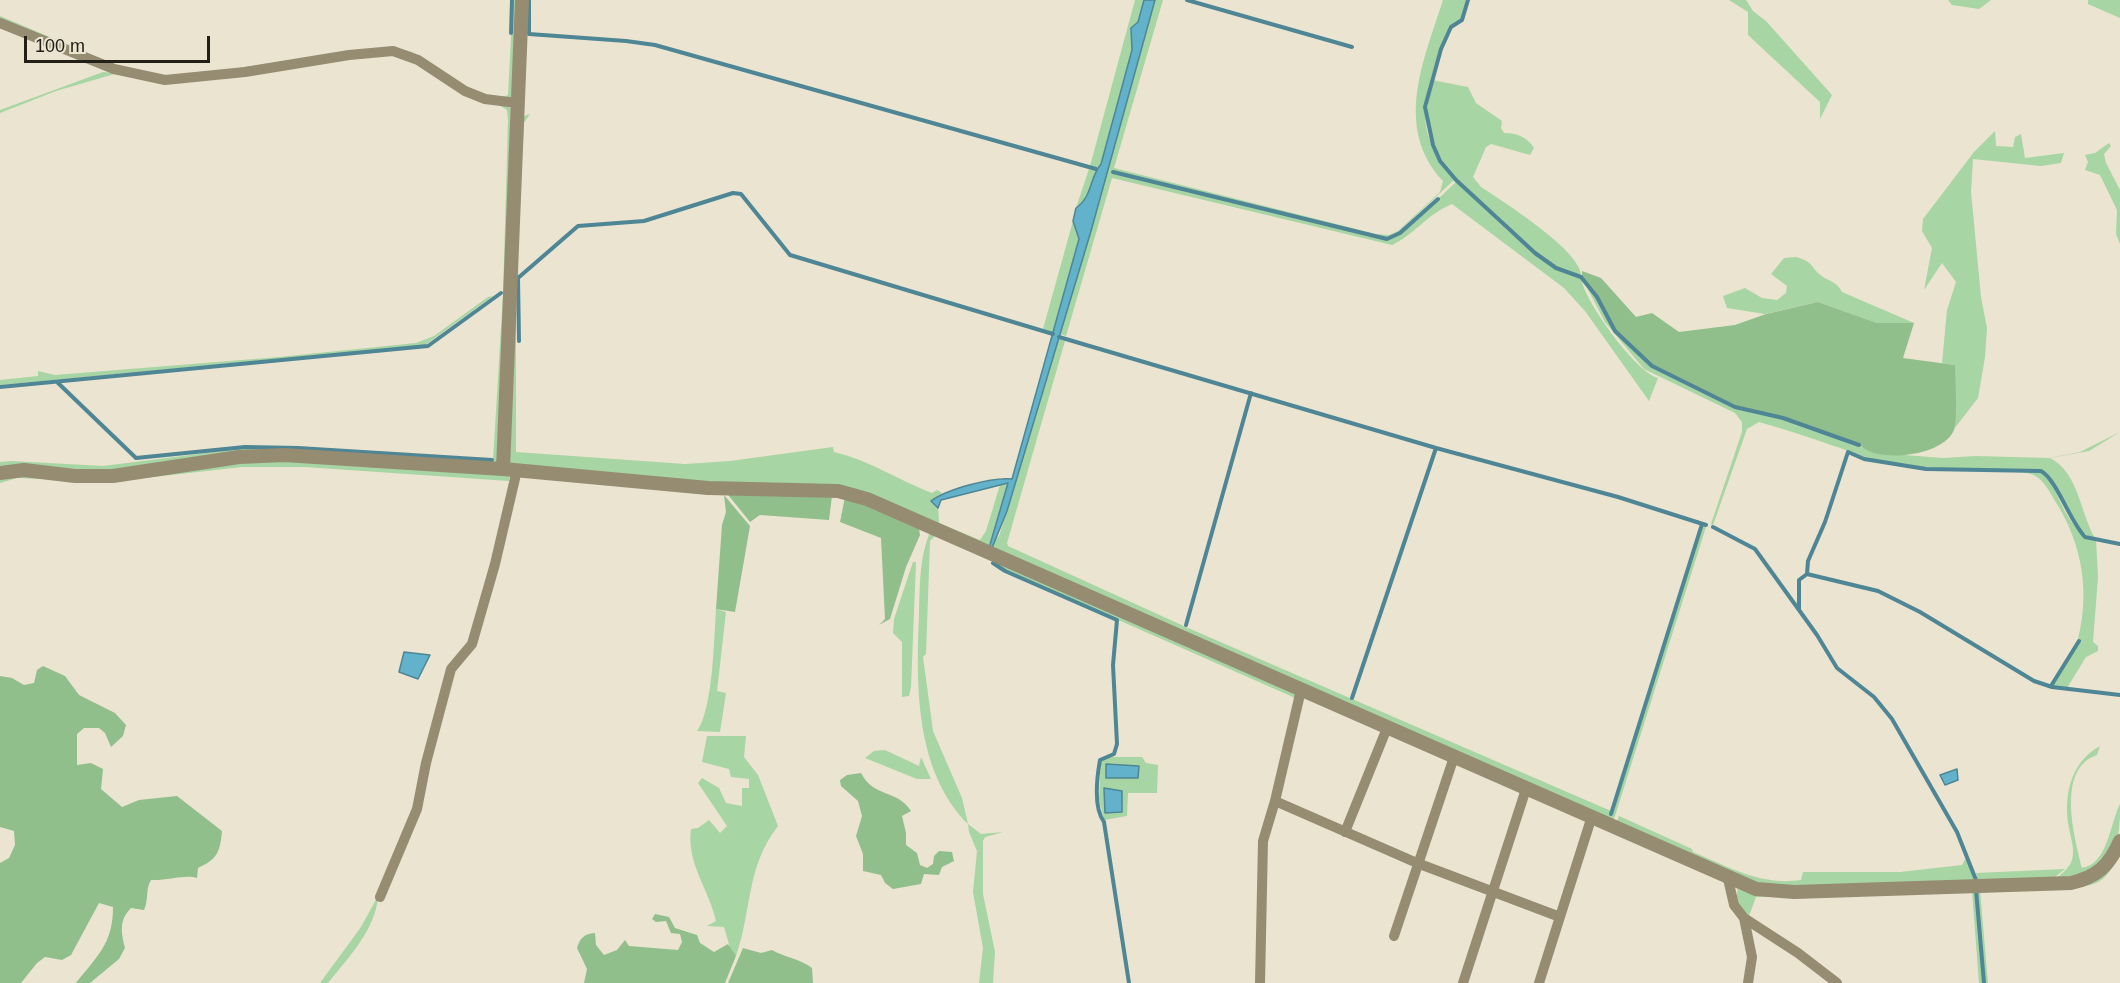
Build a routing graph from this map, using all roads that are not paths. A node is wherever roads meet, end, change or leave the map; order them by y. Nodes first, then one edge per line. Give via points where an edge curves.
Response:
1 (522, 0) edge
2 (0, 23) edge
3 (517, 103) junction
4 (510, 470) junction
5 (0, 473) edge
6 (1301, 690) junction
7 (1387, 728) junction
8 (1454, 756) junction
9 (1526, 789) junction
10 (1275, 801) junction
11 (1592, 816) junction
12 (1345, 832) junction
13 (2120, 841) edge
14 (1417, 863) junction
15 (1728, 879) junction
16 (1490, 893) junction
17 (380, 897) dead end
18 (1560, 917) junction
19 (1744, 918) junction
20 (1394, 936) dead end
21 (1260, 983) edge
22 (1463, 983) edge
23 (1539, 983) edge
24 (1748, 983) edge
25 (1837, 983) edge

1 - 3 street
2 - 3 street via 105,66 165,80 393,51 418,60 465,91 485,99
3 - 4 street
4 - 5 street via 284,455 238,457 113,476 24,470
4 - 6 street via 708,488 838,491 867,499
4 - 17 street via 495,564 472,644 451,669 417,809
6 - 7 street
6 - 10 street
7 - 8 street
7 - 12 street
8 - 9 street
8 - 14 street
9 - 11 street
9 - 16 street
10 - 12 street
10 - 21 street via 1263,842
11 - 15 street
11 - 18 street
12 - 14 street
13 - 15 street via 2103,869 2071,883 1778,892
14 - 16 street
14 - 20 street
15 - 19 street via 1734,905
16 - 18 street
16 - 22 street
18 - 23 street
19 - 24 street via 1752,957
19 - 25 street

